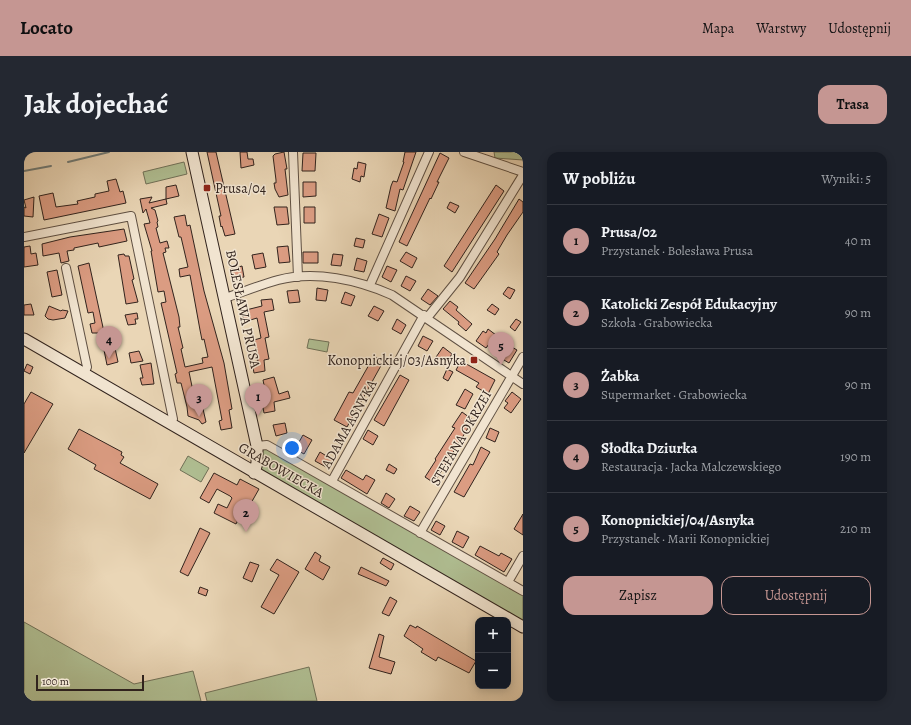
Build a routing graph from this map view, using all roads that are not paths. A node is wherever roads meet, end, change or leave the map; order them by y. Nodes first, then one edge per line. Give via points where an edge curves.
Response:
1 (192, 152) edge
2 (293, 152) edge
3 (429, 152) edge
4 (464, 152) edge
5 (523, 173) edge
6 (24, 237) edge
7 (66, 268) dead end
8 (298, 277) junction
9 (370, 285) junction
10 (225, 298) junction
11 (425, 317) junction
12 (24, 338) edge
13 (523, 357) edge
14 (84, 374) junction
15 (512, 377) junction
16 (523, 384) edge
17 (170, 424) junction
18 (257, 446) junction
19 (254, 473) junction
20 (332, 482) junction
21 (420, 533) junction
22 (523, 556) edge
23 (508, 582) junction
24 (523, 591) edge
25 (523, 627) edge

1 - 10 street, BOLESŁAWA PRUSA
2 - 8 street
3 - 9 street
4 - 5 street
5 - 11 street, ADAMA ASNYKA via 460,277
6 - 17 street via 131,216 173,419
7 - 14 street via 87,367
8 - 9 street via 329,278
8 - 10 street via 279,280
9 - 11 street via 392,295
10 - 18 street, BOLESŁAWA PRUSA
11 - 15 street
11 - 20 street, ADAMA ASNYKA
12 - 14 street, GRABOWIECKA
13 - 15 street, STEFANA OKRZEI
14 - 17 street, GRABOWIECKA
15 - 16 street
15 - 21 street, STEFANA OKRZEI
17 - 19 street, GRABOWIECKA
18 - 19 street, BOLESŁAWA PRUSA
18 - 20 street, GRABOWIECKA via 267,445
19 - 25 street, GRABOWIECKA
20 - 21 street, GRABOWIECKA
21 - 23 street, GRABOWIECKA
22 - 23 street
23 - 24 street, GRABOWIECKA

